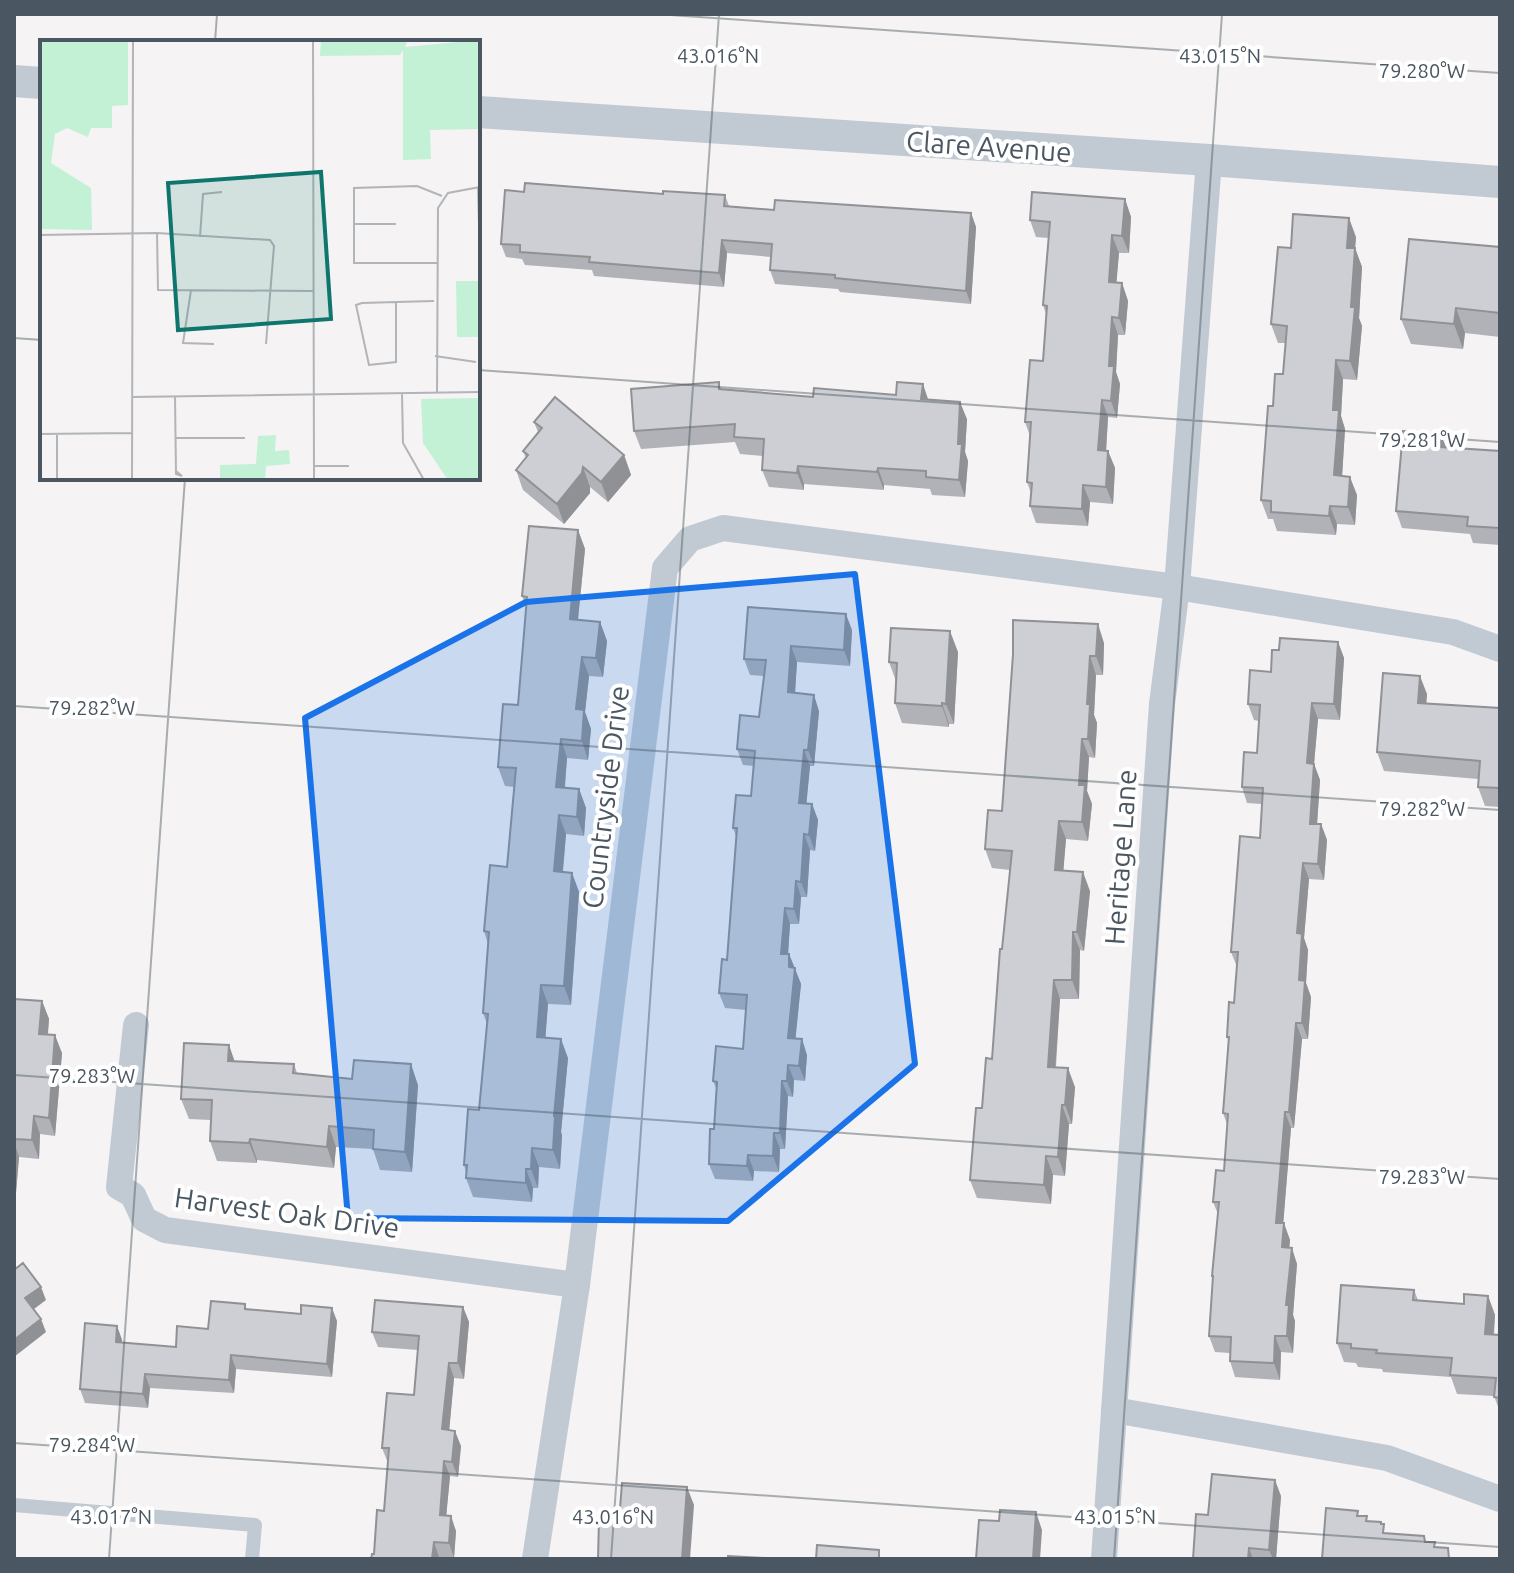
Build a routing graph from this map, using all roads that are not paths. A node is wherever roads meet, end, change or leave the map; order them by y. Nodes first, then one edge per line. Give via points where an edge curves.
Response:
1 (14, 81) edge
2 (40, 83) edge
3 (480, 112) edge
4 (1209, 160) junction
5 (1500, 182) edge
6 (1177, 587) junction
7 (1500, 649) edge
8 (136, 1025) dead end
9 (577, 1285) junction
10 (1114, 1410) junction
11 (1500, 1499) edge
12 (14, 1505) edge
13 (252, 1559) edge
14 (535, 1559) edge
15 (1104, 1559) edge

1 - 2 street
3 - 4 street, Clare Avenue
4 - 5 street, Clare Avenue
4 - 6 street, Heritage Lane
6 - 7 street, Countryside Drive via 1453,632
6 - 9 street, Countryside Drive via 723,528 690,539 665,568
6 - 10 street, Heritage Lane via 1161,720
8 - 9 street, Harvest Oak Drive via 119,1187 133,1195 144,1219 165,1230
9 - 14 street, Countryside Drive
10 - 11 street via 1387,1458
10 - 15 street, Heritage Lane
12 - 13 lane via 255,1525

